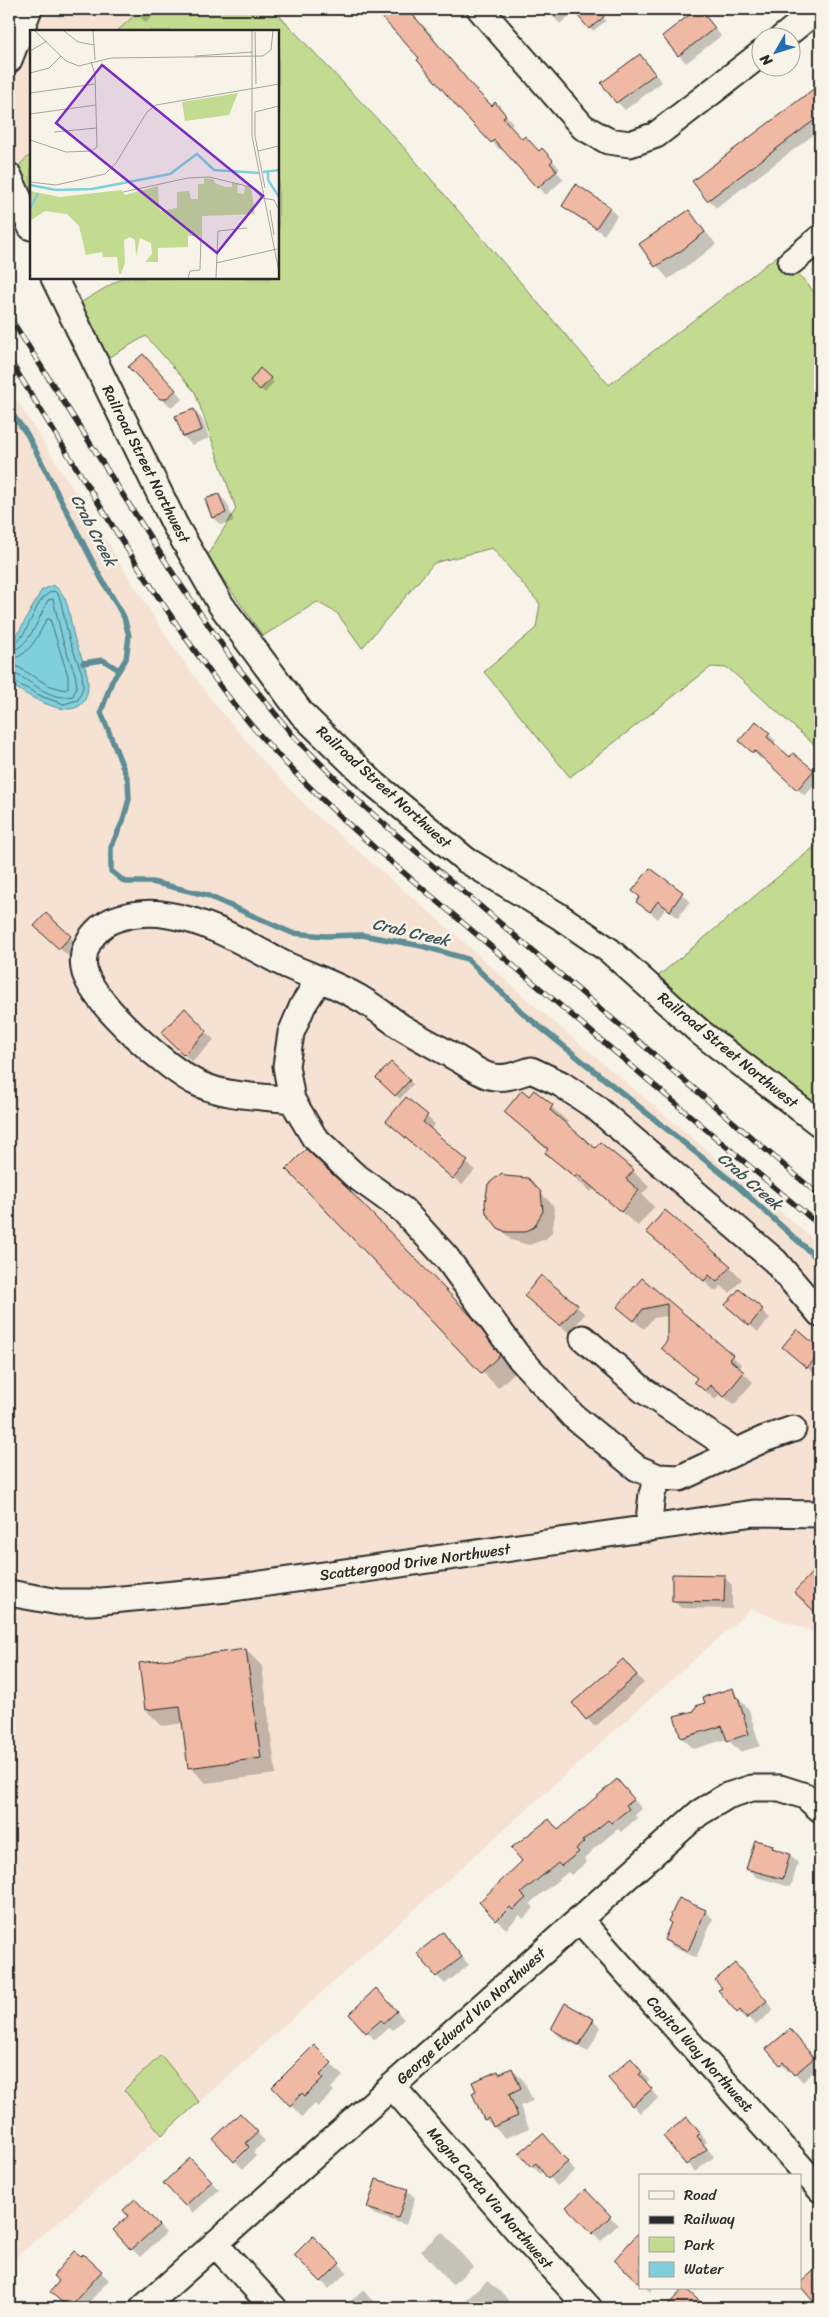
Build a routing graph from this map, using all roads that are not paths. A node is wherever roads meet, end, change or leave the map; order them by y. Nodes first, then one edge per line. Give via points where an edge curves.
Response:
1 (29, 9) edge
2 (480, 9) edge
3 (818, 9) edge
4 (794, 28) edge
5 (9, 60) edge
6 (752, 61) edge
7 (9, 176) edge
8 (30, 225) edge
9 (820, 238) edge
10 (791, 262) dead end
11 (54, 279) edge
12 (319, 980) junction
13 (292, 1100) junction
14 (820, 1124) edge
15 (820, 1314) edge
16 (583, 1338) dead end
17 (793, 1429) dead end
18 (737, 1452) junction
19 (658, 1477) junction
20 (820, 1514) edge
21 (648, 1529) junction
22 (9, 1593) edge
23 (820, 1809) edge
24 (580, 1919) junction
25 (392, 2086) junction
26 (820, 2189) edge
27 (215, 2244) junction
28 (144, 2308) edge
29 (274, 2308) edge
30 (589, 2308) edge

1 - 5 street
2 - 6 street via 584,127 608,141 630,144 656,135
3 - 4 street
7 - 8 street
9 - 10 street
11 - 14 street, Railroad Street Northwest via 175,525 221,605 302,714 372,782 466,860 559,916 610,952 701,1033
12 - 13 street via 291,1033 286,1066
12 - 13 street via 208,925 166,914 122,917 106,923 90,937 84,952 85,973 95,992 111,1012 174,1069 221,1092
12 - 15 street via 360,998 401,1026 488,1076 510,1078 530,1070 561,1084 594,1106 775,1261
13 - 19 street via 314,1137 353,1174 403,1210 446,1257 517,1355 573,1416 638,1468
16 - 18 street via 644,1390
17 - 18 street
18 - 19 street via 680,1478
19 - 21 street via 652,1494
20 - 21 street, Scattergood Drive Northwest via 754,1514
21 - 22 street, Scattergood Drive Northwest via 228,1589 91,1602 59,1602
23 - 24 street, George Edward Via Northwest via 805,1796 780,1788 752,1788 727,1796 699,1813
24 - 25 street, George Edward Via Northwest
24 - 26 street, Capitol Way Northwest
25 - 27 street, George Edward Via Northwest
25 - 30 street, Magna Carta Via Northwest
27 - 28 street, George Edward Via Northwest
27 - 29 street

